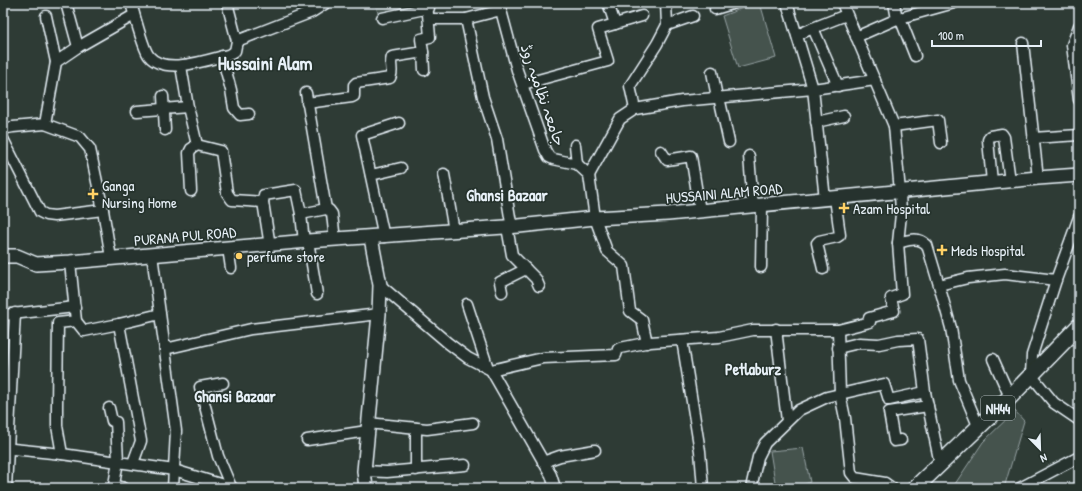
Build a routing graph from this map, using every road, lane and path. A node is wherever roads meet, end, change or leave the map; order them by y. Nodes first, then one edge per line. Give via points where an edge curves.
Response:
1 (66, 3) edge
2 (131, 3) edge
3 (227, 3) edge
4 (326, 3) edge
5 (608, 3) edge
6 (666, 3) edge
7 (736, 3) edge
8 (787, 3) edge
9 (842, 3) edge
10 (894, 3) edge
11 (954, 3) edge
12 (428, 6) edge
13 (500, 7) edge
14 (715, 9) dead end
15 (134, 15) junction
16 (846, 15) junction
17 (46, 16) dead end
18 (642, 16) dead end
19 (693, 16) dead end
20 (382, 18) dead end
21 (898, 18) junction
22 (429, 19) junction
23 (466, 19) junction
24 (615, 24) junction
25 (666, 25) junction
26 (1079, 26) edge
27 (813, 28) junction
28 (797, 35) junction
29 (856, 37) junction
30 (237, 41) junction
31 (1023, 43) dead end
32 (78, 47) junction
33 (423, 52) junction
34 (222, 56) junction
35 (915, 56) dead end
36 (56, 62) junction
37 (181, 66) junction
38 (424, 70) dead end
39 (712, 72) dead end
40 (875, 80) junction
41 (1078, 80) edge
42 (523, 84) junction
43 (838, 86) junction
44 (813, 89) junction
45 (163, 96) dead end
46 (718, 97) junction
47 (1079, 100) edge
48 (188, 107) junction
49 (635, 109) junction
50 (164, 110) junction
51 (137, 111) dead end
52 (249, 114) dead end
53 (844, 116) dead end
54 (816, 122) junction
55 (399, 123) dead end
56 (45, 124) junction
57 (894, 126) junction
58 (3, 129) edge
59 (165, 130) dead end
60 (1079, 135) edge
61 (1033, 138) junction
62 (3, 139) edge
63 (728, 142) dead end
64 (941, 144) dead end
65 (197, 145) junction
66 (575, 145) dead end
67 (661, 151) dead end
68 (749, 156) dead end
69 (577, 164) junction
70 (401, 168) dead end
71 (444, 174) dead end
72 (371, 175) junction
73 (589, 175) junction
74 (1079, 175) edge
75 (1038, 178) junction
76 (1010, 181) junction
77 (992, 182) junction
78 (191, 191) dead end
79 (900, 192) junction
80 (830, 198) junction
81 (262, 202) junction
82 (758, 206) junction
83 (326, 209) junction
84 (103, 210) junction
85 (700, 211) junction
86 (301, 214) junction
87 (1079, 217) edge
88 (595, 218) junction
89 (513, 226) junction
90 (454, 231) junction
91 (384, 236) junction
92 (371, 238) junction
93 (335, 240) junction
94 (306, 242) junction
95 (898, 242) junction
96 (270, 246) junction
97 (228, 248) junction
98 (152, 255) junction
99 (3, 256) edge
100 (111, 258) junction
101 (70, 262) junction
102 (761, 267) dead end
103 (231, 268) dead end
104 (526, 269) junction
105 (823, 269) dead end
106 (1056, 280) junction
107 (380, 285) junction
108 (939, 285) junction
109 (539, 286) dead end
110 (502, 292) dead end
111 (316, 294) dead end
112 (467, 304) dead end
113 (75, 307) junction
114 (15, 313) junction
115 (160, 314) junction
116 (379, 314) junction
117 (3, 315) edge
118 (76, 321) junction
119 (119, 324) junction
120 (1079, 326) edge
121 (776, 329) junction
122 (838, 330) junction
123 (1079, 335) edge
124 (682, 340) junction
125 (647, 343) junction
126 (838, 348) junction
127 (165, 349) junction
128 (993, 359) dead end
129 (490, 369) junction
130 (1033, 379) junction
131 (223, 383) dead end
132 (925, 392) junction
133 (840, 394) junction
134 (1010, 397) junction
135 (928, 406) junction
136 (109, 408) dead end
137 (1079, 420) edge
138 (787, 421) junction
139 (473, 423) dead end
140 (368, 427) junction
141 (416, 428) junction
142 (979, 428) junction
143 (307, 440) dead end
144 (901, 440) dead end
145 (6, 448) edge
146 (595, 450) dead end
147 (62, 454) junction
148 (1079, 457) edge
149 (118, 461) junction
150 (543, 462) junction
151 (133, 463) junction
152 (940, 464) junction
153 (465, 465) dead end
154 (174, 470) junction
155 (416, 470) junction
156 (364, 471) junction
157 (6, 488) edge
158 (124, 488) edge
159 (173, 488) edge
160 (232, 488) edge
161 (366, 488) edge
162 (555, 488) edge
163 (703, 488) edge
164 (751, 488) edge
165 (892, 488) edge
166 (915, 488) edge
167 (923, 488) edge
168 (1020, 488) edge

1 - 32 street
2 - 15 street
3 - 30 street
4 - 30 street via 312,12
5 - 24 street
6 - 25 street
7 - 14 street
8 - 28 street
9 - 16 street
10 - 21 street
11 - 21 street
12 - 20 street
12 - 22 street
13 - 23 street
13 - 42 street, جامعہ نظامیہ روڈ
15 - 32 street
15 - 37 street via 148,55 155,62
16 - 27 street
16 - 29 street
17 - 36 street
18 - 24 street
19 - 25 street
21 - 29 street
21 - 35 street
22 - 23 street
22 - 33 street via 430,37 422,39
23 - 89 street via 483,97 497,139
24 - 42 street via 598,29 608,61
25 - 49 street via 630,86
26 - 41 street via 1072,46
27 - 28 street
27 - 43 street
28 - 44 street
29 - 40 street
30 - 34 street via 235,51
31 - 61 street
32 - 36 street
33 - 38 street
33 - 83 street via 395,55 391,59 390,78 356,83 354,96 347,99 306,98
34 - 37 street
34 - 52 street via 234,108 240,115
36 - 56 street
37 - 48 street
39 - 46 street
40 - 43 street
40 - 57 street
41 - 47 street
42 - 69 street, جامعہ نظامیہ روڈ via 547,154 553,159
43 - 44 street
44 - 46 street
44 - 54 street
45 - 50 street
46 - 49 street
46 - 63 street
48 - 50 street
48 - 65 street
49 - 73 street via 620,119
50 - 51 street
50 - 59 street
53 - 54 street
54 - 80 street
55 - 72 street via 362,134
56 - 58 street
56 - 84 street via 80,136 90,149
57 - 64 street via 938,120
57 - 79 street
60 - 61 street
61 - 75 street
62 - 84 street via 40,212 54,216
65 - 78 street via 191,149 189,157
65 - 81 street via 221,151 227,193 232,200
66 - 69 street
67 - 85 street via 667,160 691,156
68 - 82 street
69 - 73 street
70 - 72 street
71 - 90 street
72 - 91 street
73 - 88 street
74 - 75 main road, HUSSAINI ALAM ROAD
75 - 76 main road, HUSSAINI ALAM ROAD
76 - 77 main road, HUSSAINI ALAM ROAD
76 - 77 street via 1004,137 999,134 988,139
77 - 79 main road, HUSSAINI ALAM ROAD
79 - 80 main road, HUSSAINI ALAM ROAD
79 - 95 street
80 - 82 main road, HUSSAINI ALAM ROAD
80 - 105 street via 840,235 819,240 817,243
81 - 86 street via 264,195 296,190
81 - 96 street
82 - 85 main road, HUSSAINI ALAM ROAD
82 - 102 street
83 - 86 street
83 - 93 street via 332,214
84 - 100 street
85 - 88 main road, HUSSAINI ALAM ROAD
86 - 94 street
87 - 106 street
88 - 89 main road, HUSSAINI ALAM ROAD
88 - 125 street via 607,251 624,266 630,312 642,320
89 - 90 main road, HUSSAINI ALAM ROAD
89 - 104 street via 512,255
90 - 91 main road, HUSSAINI ALAM ROAD
91 - 92 main road, HUSSAINI ALAM ROAD
92 - 93 main road, PURANA PUL ROAD
92 - 107 main road
93 - 94 main road, PURANA PUL ROAD
94 - 96 main road, PURANA PUL ROAD
94 - 111 street
95 - 108 street via 914,239 922,240 927,245
95 - 122 street via 902,294 891,298 894,310 869,318 870,322
96 - 97 main road, PURANA PUL ROAD
97 - 98 main road, PURANA PUL ROAD
97 - 103 street
98 - 100 main road, PURANA PUL ROAD
98 - 115 street
99 - 101 main road, PURANA PUL ROAD via 17,256 36,264
100 - 101 main road, PURANA PUL ROAD
101 - 113 street
104 - 109 street
104 - 110 street via 500,282
106 - 108 street via 1005,274 968,278
106 - 130 street via 1032,354
107 - 116 main road
107 - 129 street via 448,343 468,358
108 - 142 street via 951,328 959,380
112 - 129 street
113 - 114 street
113 - 118 street
114 - 117 street
114 - 145 street
115 - 119 street
115 - 127 street
116 - 127 street via 251,328
116 - 140 main road
118 - 119 street via 84,330
118 - 147 street via 58,323 57,426
119 - 151 street via 141,440
120 - 130 highway, NH44
121 - 122 street
121 - 124 street
121 - 138 street
122 - 126 street
123 - 130 highway, NH44
124 - 125 street
124 - 163 street via 700,451
125 - 129 street via 620,348 616,355 543,358
126 - 132 street via 859,343 879,344 918,339
126 - 133 street
127 - 154 street via 176,431
128 - 134 street
129 - 150 street
130 - 134 highway, NH44
130 - 137 street via 1054,404
130 - 167 highway, NH44
131 - 160 street via 200,387 218,456
132 - 133 street via 889,400 884,384
132 - 135 street
133 - 138 street via 812,402
133 - 165 street via 851,473 854,478 885,483
134 - 142 highway, NH44
135 - 144 street via 889,412 894,441
135 - 152 street
136 - 149 street via 112,421 116,422
138 - 164 street via 765,443 758,457
139 - 141 street
140 - 141 street
140 - 143 street
140 - 156 main road
141 - 155 street
142 - 152 highway, NH44
145 - 147 street
145 - 157 street
146 - 150 street via 560,456
147 - 149 street
148 - 168 street
149 - 151 street
149 - 158 street via 114,485
150 - 162 street
151 - 154 street
152 - 166 highway, NH44
153 - 155 street
154 - 159 street
154 - 160 street
155 - 156 street
156 - 161 main road

